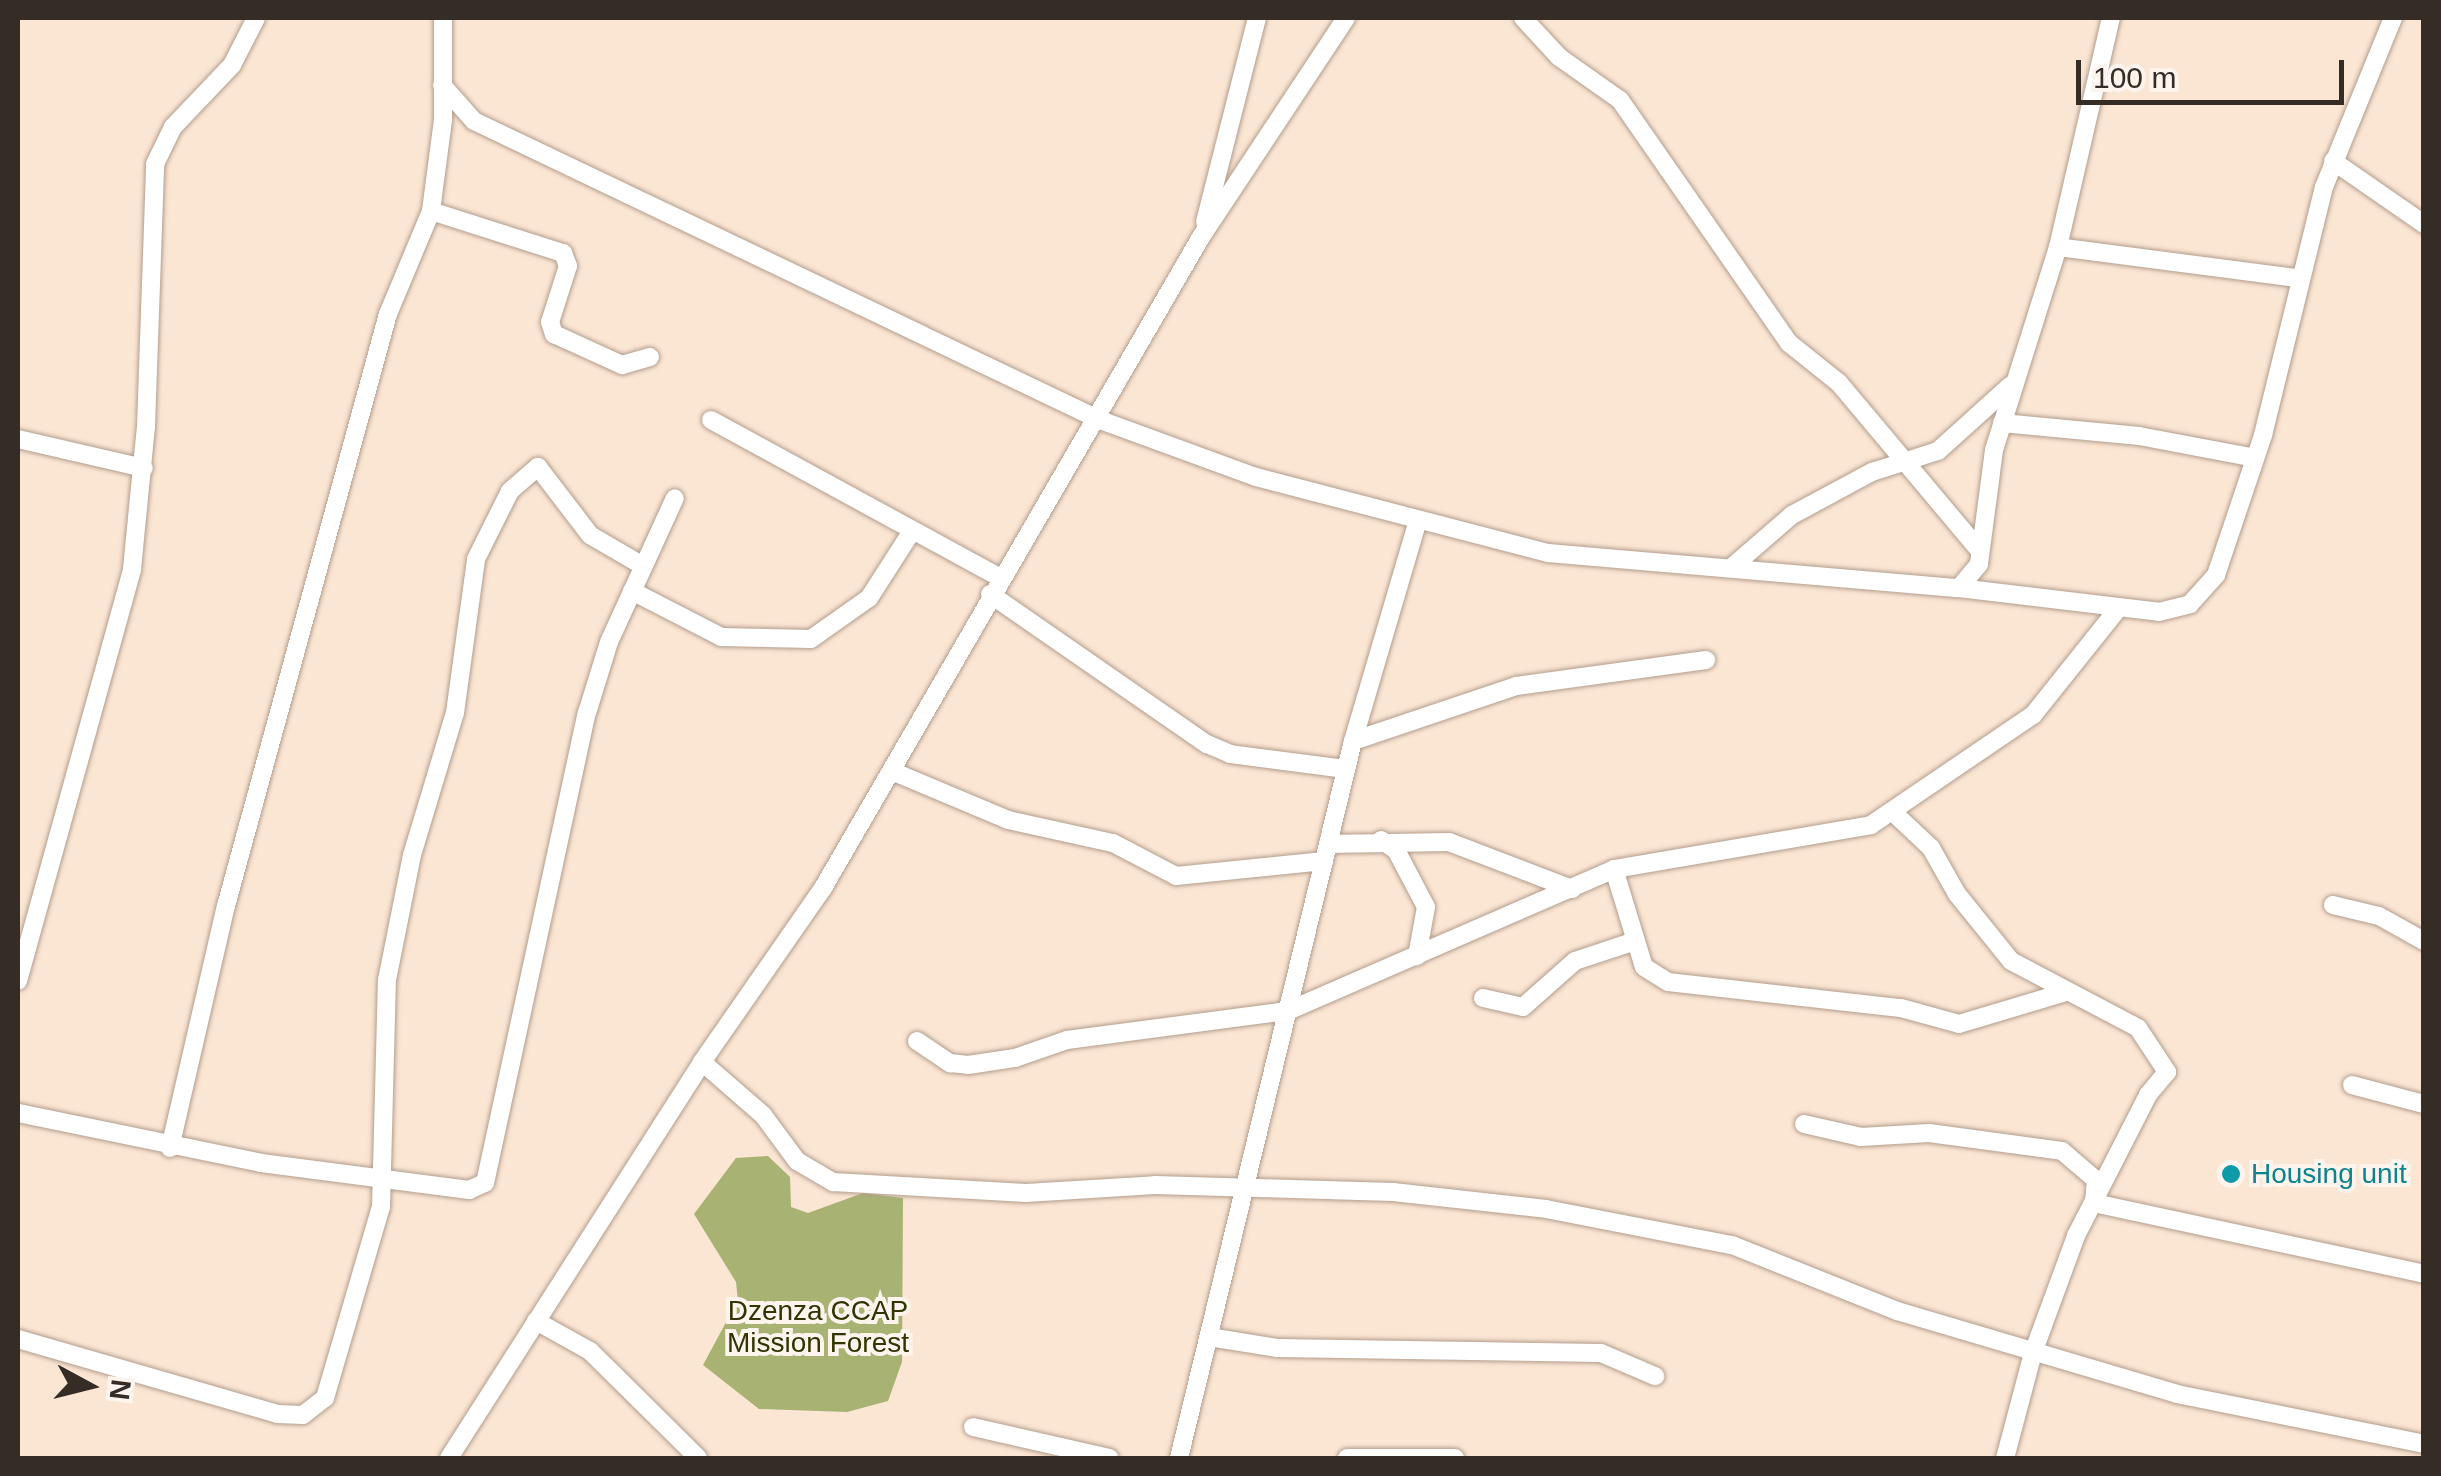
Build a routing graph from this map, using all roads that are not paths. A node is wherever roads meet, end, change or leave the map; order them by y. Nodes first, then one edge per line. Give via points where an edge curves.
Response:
1 (256, 18) edge
2 (443, 18) edge
3 (1257, 18) edge
4 (1346, 18) edge
5 (1523, 18) edge
6 (2111, 18) edge
7 (2393, 18) edge
8 (442, 85) junction
9 (2333, 161) junction
10 (430, 211) junction
11 (2424, 224) edge
12 (1201, 237) junction
13 (2058, 248) junction
14 (2298, 278) junction
15 (650, 357) dead end
16 (2015, 381) junction
17 (710, 420) dead end
18 (1100, 420) junction
19 (2002, 423) junction
20 (18, 440) edge
21 (2255, 458) junction
22 (1906, 466) junction
23 (144, 468) junction
24 (675, 498) dead end
25 (1417, 524) junction
26 (912, 531) junction
27 (1980, 551) junction
28 (643, 566) junction
29 (1732, 567) junction
30 (994, 586) junction
31 (1958, 588) junction
32 (632, 590) junction
33 (2116, 611) junction
34 (1706, 660) dead end
35 (1353, 741) junction
36 (1346, 769) junction
37 (894, 772) junction
38 (1896, 814) junction
39 (1380, 840) junction
40 (1326, 852) junction
41 (1614, 870) junction
42 (1572, 889) junction
43 (2333, 905) dead end
44 (1635, 941) junction
45 (2424, 942) edge
46 (1417, 956) junction
47 (18, 981) edge
48 (2066, 992) junction
49 (1483, 998) dead end
50 (1288, 1011) junction
51 (917, 1041) dead end
52 (702, 1062) junction
53 (2352, 1085) dead end
54 (2424, 1104) edge
55 (18, 1114) edge
56 (1804, 1124) dead end
57 (170, 1148) junction
58 (383, 1176) junction
59 (1246, 1190) junction
60 (2094, 1203) junction
61 (2424, 1274) edge
62 (536, 1320) junction
63 (1209, 1337) junction
64 (18, 1340) edge
65 (2033, 1353) junction
66 (1656, 1376) dead end
67 (972, 1427) dead end
68 (2424, 1444) edge
69 (449, 1458) edge
70 (698, 1458) edge
71 (1110, 1458) edge
72 (1179, 1458) edge
73 (1348, 1458) edge
74 (1455, 1458) edge
75 (2005, 1458) edge

1 - 23 street via 232,65 180,117 155,164
2 - 8 street
3 - 12 street
4 - 12 street
5 - 22 street via 1559,57 1620,100 1789,343 1839,383
6 - 13 street
7 - 9 street
8 - 10 street
8 - 18 street via 474,122
9 - 11 street
9 - 14 street
10 - 15 street via 562,253 568,266 550,322 554,334 622,365
10 - 57 street via 388,314 226,906
12 - 18 street
13 - 14 street
13 - 16 street
14 - 21 street
16 - 19 street
16 - 22 street via 1938,451
17 - 26 street via 852,492
18 - 25 street via 1256,477
18 - 30 street
19 - 21 street via 2139,436
19 - 27 street
20 - 23 street
21 - 33 street via 2216,574 2190,604 2160,612
22 - 27 street
22 - 29 street via 1872,472 1792,515
23 - 47 street via 120,625
24 - 28 street
25 - 29 street via 1573,557
25 - 35 street
26 - 30 street
26 - 32 street via 869,598 811,639 721,637
27 - 31 street via 1975,575
28 - 32 street
28 - 58 street via 590,535 538,466 510,491 476,559 456,712 412,855 387,980
29 - 31 street
30 - 36 street via 1207,744 1230,754
30 - 37 street
31 - 33 street
32 - 58 street via 587,713 492,1168 485,1183 469,1190
33 - 38 street via 2034,715
34 - 35 street via 1516,686
35 - 36 street
36 - 40 street
37 - 40 street via 1008,820 1113,844 1176,876
37 - 52 street via 791,938
38 - 41 street via 1799,840
38 - 48 street via 1930,848 2011,961
39 - 40 street
39 - 42 street via 1450,842
39 - 46 street via 1396,850 1426,907
40 - 50 street
41 - 42 street
41 - 44 street
42 - 46 street
43 - 45 street via 2379,916
44 - 48 street via 1644,967 1668,982 1901,1008 1959,1024
44 - 49 street via 1575,961 1523,1007
46 - 50 street
48 - 60 street via 2138,1028 2168,1072 2148,1095
50 - 51 street via 1067,1040 968,1065 950,1063
50 - 59 street
52 - 59 street via 763,1115 797,1161 834,1182 1026,1193 1155,1185
52 - 62 street
53 - 54 street
55 - 57 street
56 - 60 street via 1861,1137 1929,1133 2062,1150 2096,1180
57 - 58 street
58 - 64 street via 344,1350 325,1398 303,1415 277,1414
59 - 63 street
59 - 65 street via 1393,1192 1696,1236
60 - 61 street
60 - 65 street
62 - 69 street
62 - 70 street via 590,1350
63 - 66 street via 1278,1348 1602,1354
63 - 72 street
65 - 68 street via 2197,1398
65 - 75 street
67 - 71 street
73 - 74 street

